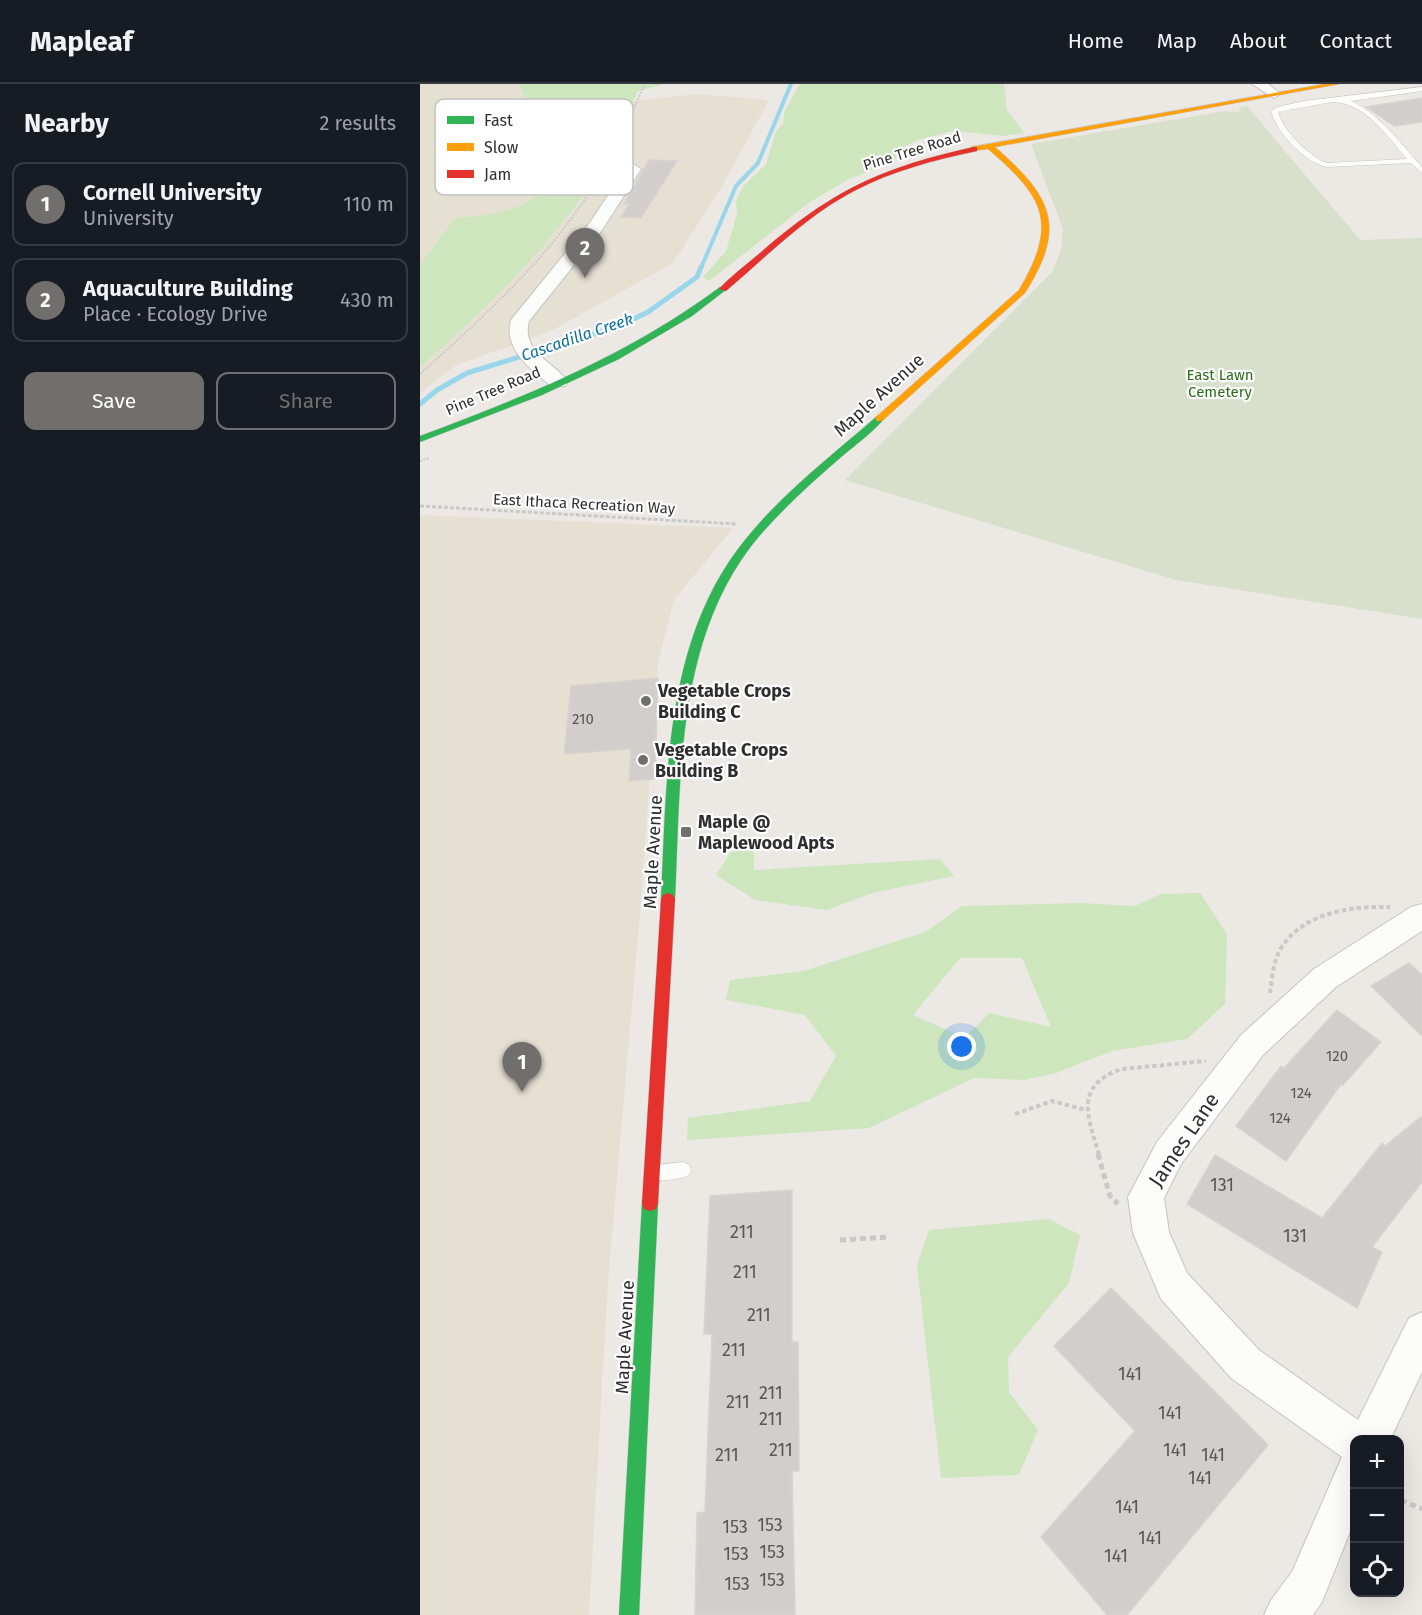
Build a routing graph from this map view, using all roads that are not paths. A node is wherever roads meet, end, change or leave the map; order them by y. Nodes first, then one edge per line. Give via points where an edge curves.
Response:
1 (1258, 84) edge
2 (1336, 84) edge
3 (1422, 89) edge
4 (1285, 95) edge
5 (1344, 100) junction
6 (989, 146) junction
7 (1412, 161) junction
8 (1422, 171) edge
9 (616, 195) edge
10 (558, 382) junction
11 (420, 439) edge
12 (1413, 921) edge
13 (683, 1170) dead end
14 (653, 1173) junction
15 (1422, 1331) edge
16 (1371, 1435) edge
17 (1350, 1439) edge
18 (1350, 1482) edge
19 (629, 1615) edge
20 (1286, 1615) edge

1 - 4 street
2 - 4 street, Pine Tree Road
3 - 5 lane
4 - 5 lane
4 - 6 street, Pine Tree Road
4 - 7 lane via 1274,114 1316,163
5 - 7 lane via 1382,127
6 - 10 street, Pine Tree Road via 904,168 840,195 700,307 654,336
6 - 14 street, Maple Avenue via 1025,176 1043,207 1047,244 1034,275 1022,291 774,515 738,556 700,626 682,700
7 - 8 lane
9 - 10 street via 515,330 527,353
10 - 11 street, Pine Tree Road
12 - 17 street, James Lane via 1325,978 1252,1044 1169,1153 1146,1197 1151,1233 1174,1286 1245,1364
13 - 14 lane
14 - 19 street, Maple Avenue
15 - 16 street
18 - 20 street via 1307,1587

